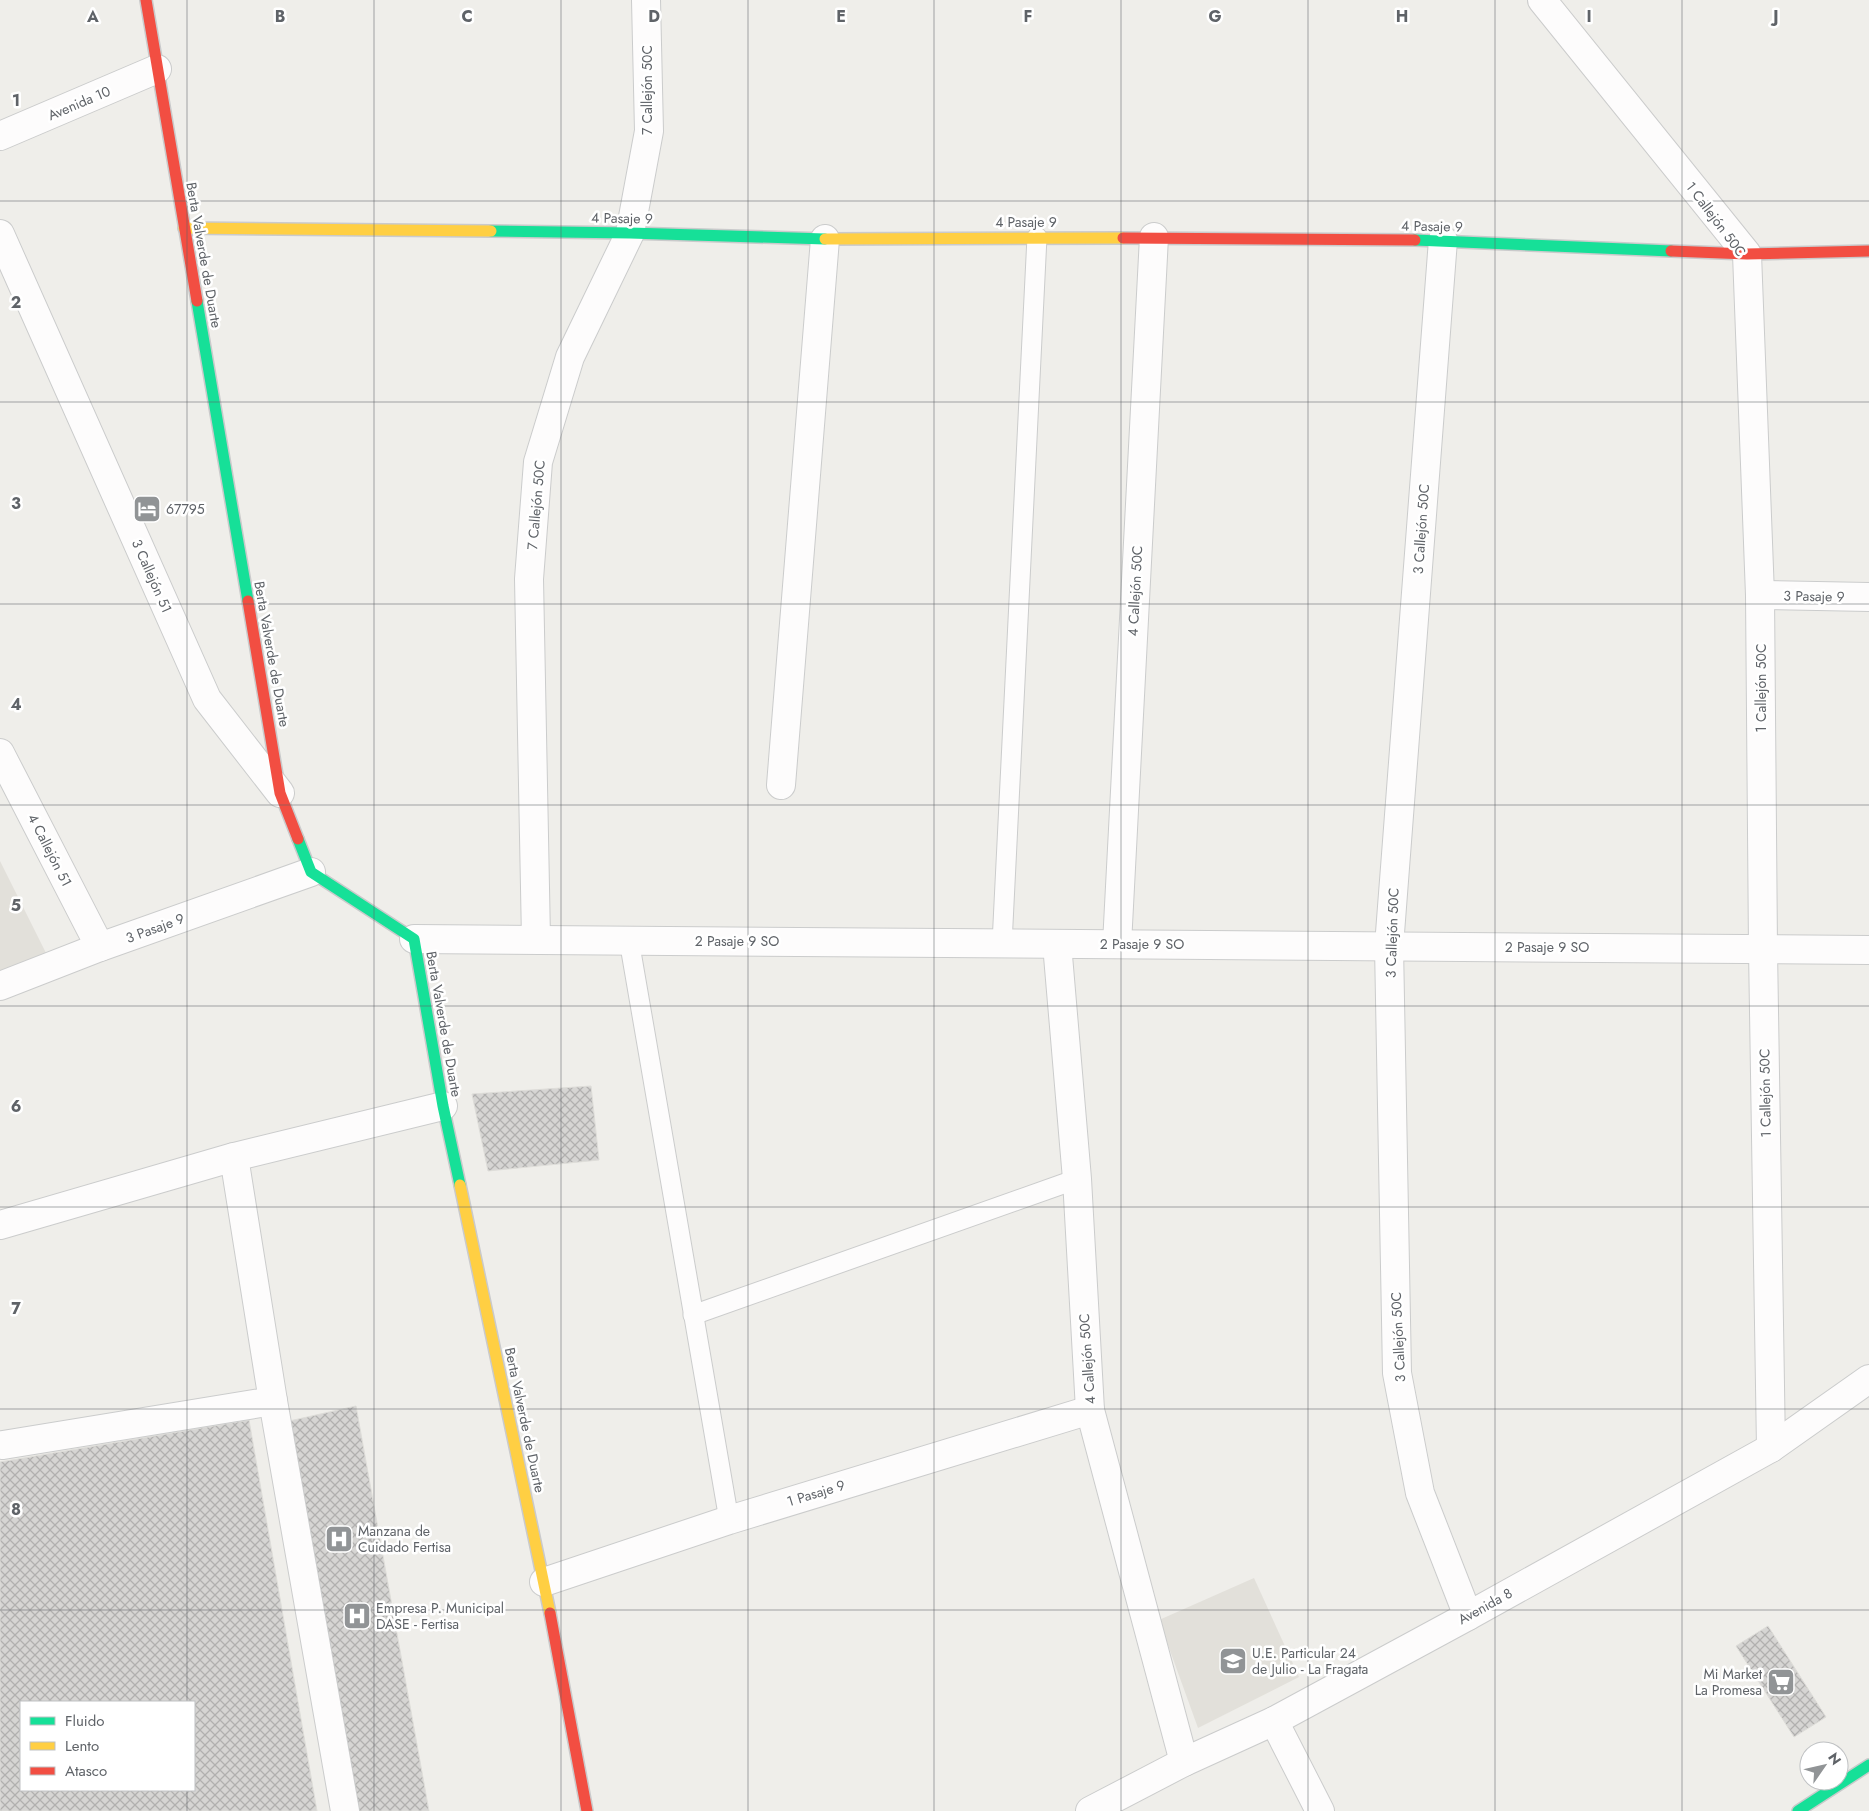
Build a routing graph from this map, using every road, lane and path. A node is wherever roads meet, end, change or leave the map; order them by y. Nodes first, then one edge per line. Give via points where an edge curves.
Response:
1 (146, 0) edge
2 (646, 0) edge
3 (1542, 0) edge
4 (157, 69) junction
5 (0, 136) edge
6 (184, 228) junction
7 (630, 233) junction
8 (0, 234) edge
9 (1037, 237) junction
10 (1154, 237) junction
11 (825, 239) junction
12 (1443, 240) junction
13 (1869, 251) edge
14 (1747, 254) junction
15 (1760, 595) junction
16 (1869, 597) edge
17 (0, 753) edge
18 (781, 785) dead end
19 (280, 793) junction
20 (311, 872) junction
21 (414, 939) junction
22 (536, 939) junction
23 (629, 940) junction
24 (1002, 944) junction
25 (1057, 944) junction
26 (1117, 944) junction
27 (1389, 946) junction
28 (100, 947) junction
29 (1762, 949) junction
30 (1869, 950) edge
31 (0, 986) edge
32 (443, 1106) junction
33 (234, 1157) junction
34 (1076, 1179) junction
35 (0, 1225) edge
36 (693, 1315) junction
37 (1869, 1379) edge
38 (273, 1401) junction
39 (1090, 1410) junction
40 (3, 1445) dead end
41 (1771, 1448) junction
42 (729, 1520) junction
43 (544, 1582) junction
44 (1468, 1616) junction
45 (1274, 1721) junction
46 (1184, 1762) junction
47 (1869, 1765) edge
48 (345, 1811) edge
49 (587, 1811) edge
50 (1090, 1811) edge
51 (1320, 1811) edge
52 (1798, 1811) edge

1 - 4 street, Berta Valverde de Duarte
2 - 7 street, 7 Callejón 50C via 649,131
3 - 14 street, 1 Callejón 50C
4 - 5 street, Avenida 10
4 - 6 street, Berta Valverde de Duarte
6 - 7 street, 4 Pasaje 9
6 - 19 street, Berta Valverde de Duarte
7 - 11 street, 4 Pasaje 9
7 - 22 street, 7 Callejón 50C via 570,357 538,462 529,579
8 - 19 street, 3 Callejón 51 via 207,699
9 - 10 street, 4 Pasaje 9
9 - 11 street, 4 Pasaje 9
9 - 24 lane
10 - 12 street, 4 Pasaje 9
10 - 26 street, 4 Callejón 50C
11 - 18 street
12 - 14 street, 4 Pasaje 9
12 - 27 street, 3 Callejón 50C
13 - 14 street, 4 Pasaje 9
14 - 15 street, 1 Callejón 50C
15 - 16 street, 3 Pasaje 9
15 - 29 street, 1 Callejón 50C
17 - 28 street, 4 Callejón 51
19 - 20 street, Berta Valverde de Duarte
20 - 21 street, Berta Valverde de Duarte
20 - 28 street, 3 Pasaje 9
21 - 22 street, 2 Pasaje 9 SO
21 - 32 street, Berta Valverde de Duarte
22 - 23 street, 2 Pasaje 9 SO
23 - 24 street, 2 Pasaje 9 SO
23 - 36 lane
24 - 25 street, 2 Pasaje 9 SO
25 - 26 street, 2 Pasaje 9 SO
25 - 34 street, 4 Callejón 50C
26 - 27 street, 2 Pasaje 9 SO
27 - 29 street, 2 Pasaje 9 SO
27 - 44 street, 3 Callejón 50C via 1397,1373 1420,1493
28 - 31 street, 3 Pasaje 9
29 - 30 street, 2 Pasaje 9 SO
29 - 41 street, 1 Callejón 50C
32 - 33 street
32 - 43 street, Berta Valverde de Duarte
33 - 35 street
33 - 38 street
34 - 36 lane
34 - 39 street, 4 Callejón 50C
36 - 42 lane
37 - 41 street, Avenida 8
38 - 40 street
38 - 48 street
39 - 42 street, 1 Pasaje 9
39 - 46 street, 4 Callejón 50C
41 - 44 street, Avenida 8
42 - 43 street, 1 Pasaje 9
43 - 49 street, Berta Valverde de Duarte
44 - 45 street, Avenida 8
45 - 46 street, Avenida 8
45 - 51 street
46 - 50 street, Avenida 8
47 - 52 street

